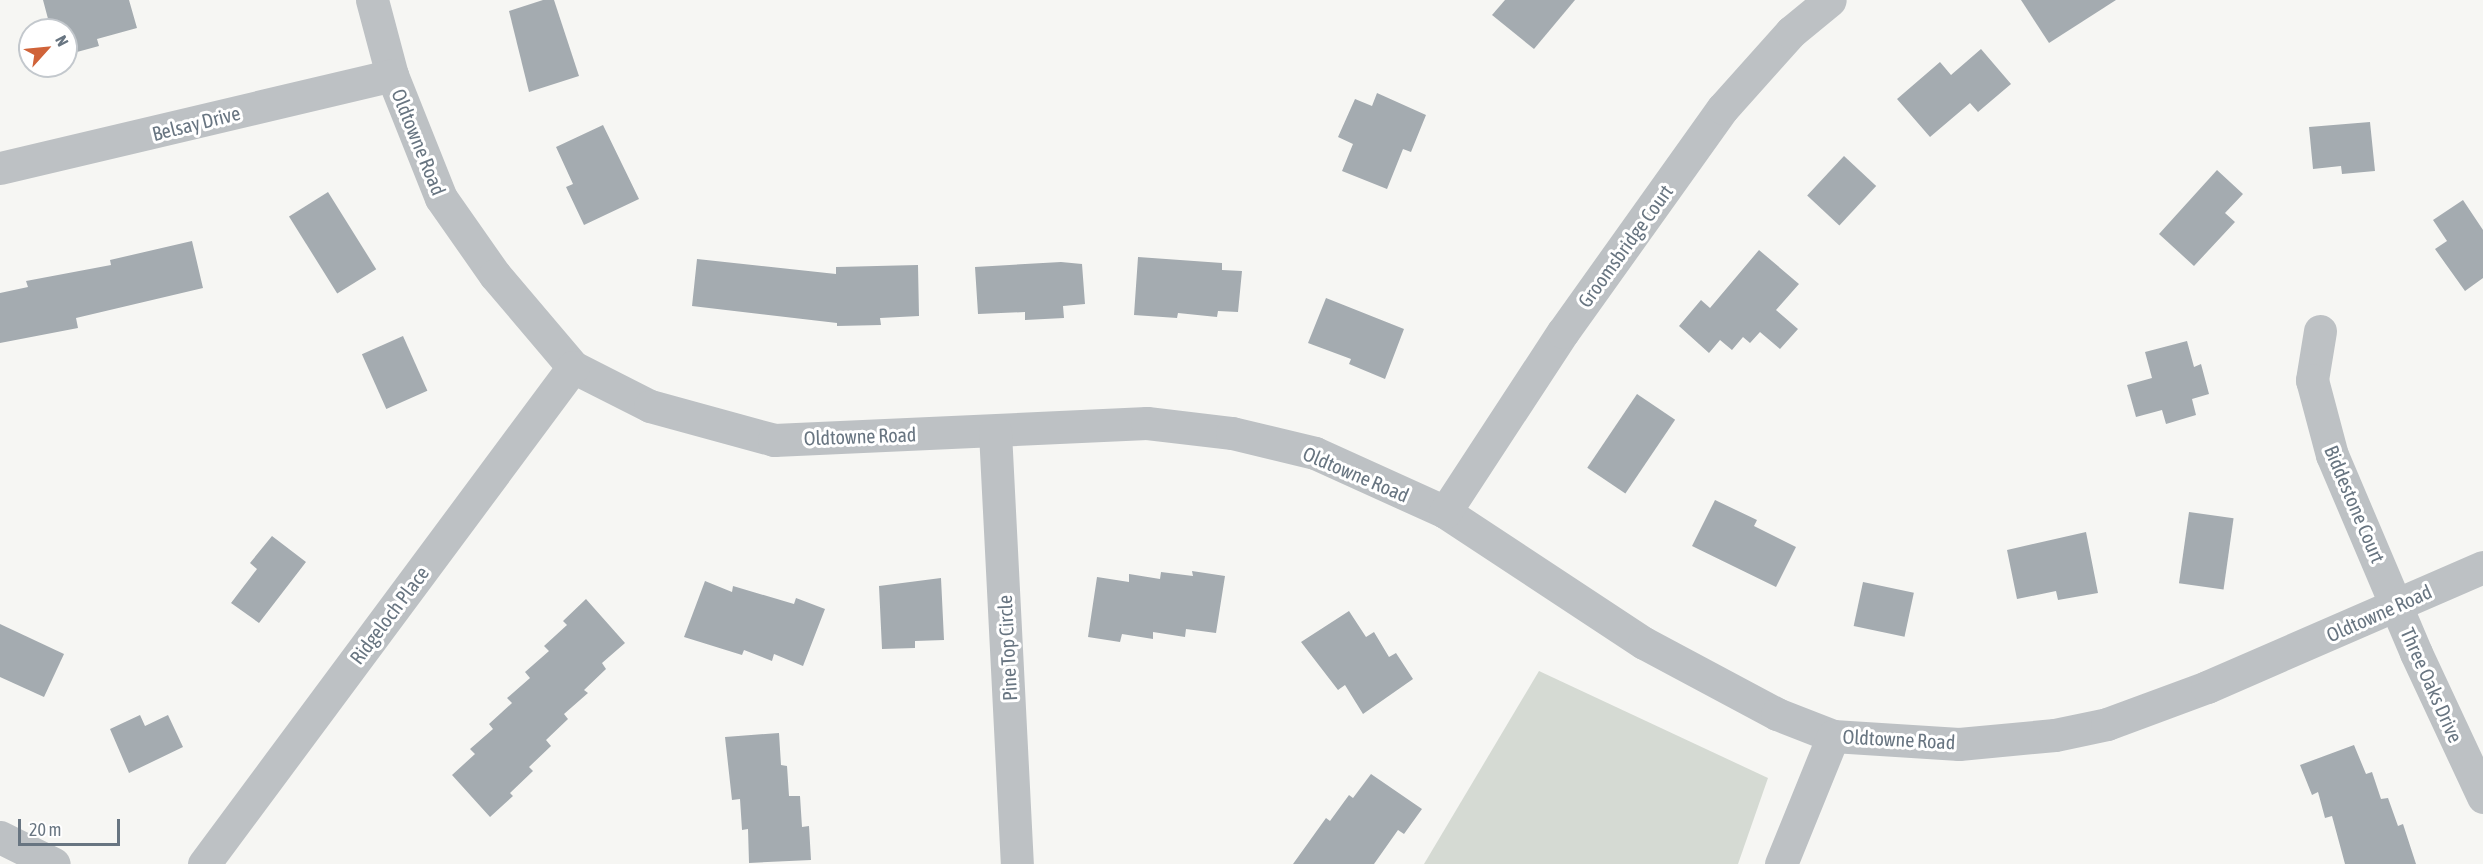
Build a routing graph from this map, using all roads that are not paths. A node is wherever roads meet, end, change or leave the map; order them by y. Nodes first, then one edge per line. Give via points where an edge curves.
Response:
1 (372, 0) edge
2 (1830, 0) edge
3 (392, 75) junction
4 (0, 168) edge
5 (2320, 331) dead end
6 (573, 367) junction
7 (995, 432) junction
8 (1445, 512) junction
9 (2483, 567) edge
10 (2397, 605) junction
11 (1833, 736) junction
12 (2483, 797) edge
13 (0, 837) edge
14 (54, 864) edge
15 (204, 864) edge
16 (1017, 864) edge
17 (1781, 864) edge

1 - 3 street, Oldtowne Road
2 - 8 street, Groomsbridge Court via 1791,32 1723,108 1563,332
3 - 4 street, Belsay Drive
3 - 6 street, Oldtowne Road via 441,198 495,275
5 - 10 street, Biddestone Court via 2312,380 2332,455
6 - 7 street, Oldtowne Road via 650,406 774,440
6 - 15 street, Ridgeloch Place
7 - 8 street, Oldtowne Road via 1147,423 1232,433 1315,453
7 - 16 street, Pine Top Circle
8 - 11 street, Oldtowne Road via 1644,643 1777,714
9 - 10 street, Oldtowne Road
10 - 11 street, Oldtowne Road via 2207,687 2107,724 2055,735 1959,744
10 - 12 street, Three Oaks Drive
11 - 17 street
13 - 14 street

